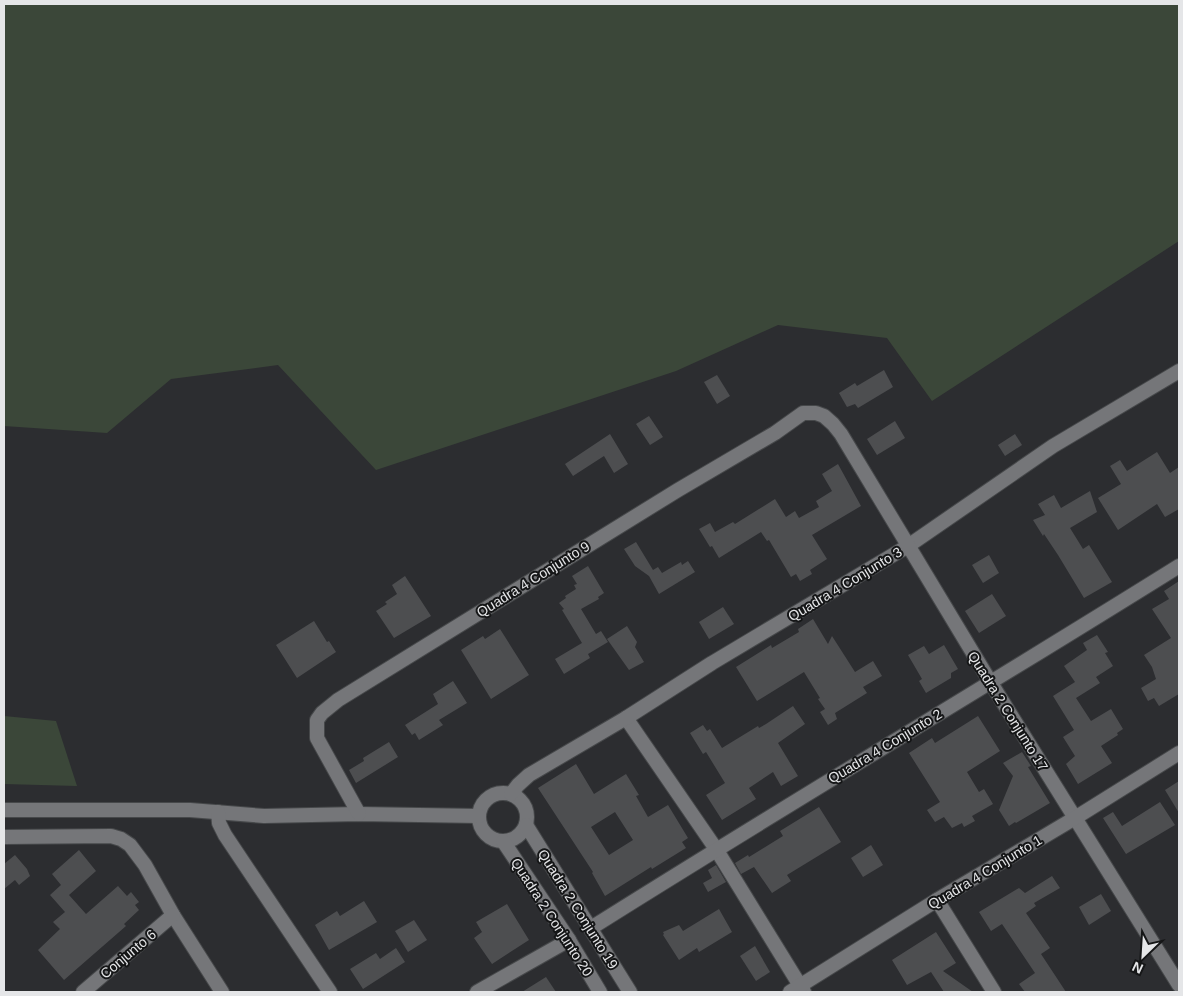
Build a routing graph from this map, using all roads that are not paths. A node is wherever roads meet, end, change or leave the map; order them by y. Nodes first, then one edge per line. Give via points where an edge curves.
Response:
1 (1178, 375) edge
2 (841, 434) joint
3 (908, 546) junction
4 (1179, 566) edge
5 (991, 683) junction
6 (626, 718) junction
7 (1179, 753) edge
8 (511, 794) junction
9 (4, 810) edge
10 (218, 812) junction
11 (358, 814) junction
12 (479, 816) junction
13 (1075, 818) junction
14 (526, 825) junction
15 (4, 837) edge
16 (503, 841) junction
17 (716, 849) junction
18 (937, 900) junction
19 (174, 916) junction
20 (591, 928) junction
21 (569, 940) junction
22 (1179, 986) edge
23 (798, 990) edge
24 (84, 992) edge
25 (222, 992) edge
26 (330, 992) edge
27 (477, 992) edge
28 (600, 992) edge
29 (630, 992) edge
30 (994, 992) edge

1 - 3 street, Quadra 4 Conjunto 3 via 1054,446
2 - 3 street, Quadra 2 Conjunto 17
2 - 11 street, Quadra 4 Conjunto 9 via 824,416 816,412 803,413 322,712 317,720 317,738
3 - 5 street, Quadra 2 Conjunto 17
3 - 6 street, Quadra 4 Conjunto 3
4 - 5 street, Quadra 4 Conjunto 2
5 - 13 street, Quadra 2 Conjunto 17
5 - 17 street, Quadra 4 Conjunto 2
6 - 8 street, Quadra 4 Conjunto 3 via 529,775
6 - 17 street
7 - 13 street, Quadra 4 Conjunto 1
8 - 12 street via 490,797 484,802
8 - 14 street via 526,810
9 - 10 street
10 - 11 street via 264,816
10 - 26 street via 219,824 225,835
11 - 12 street
12 - 16 street via 483,830
13 - 18 street, Quadra 4 Conjunto 1
13 - 22 street, Quadra 2 Conjunto 17
14 - 16 street via 517,837
14 - 20 street, Quadra 2 Conjunto 19
15 - 19 street via 97,835 121,839 130,845 145,865
16 - 21 street, Quadra 2 Conjunto 20
17 - 20 street, Quadra 4 Conjunto 2
17 - 23 street
18 - 23 street, Quadra 4 Conjunto 1
18 - 30 street
19 - 24 street, Conjunto 6
19 - 25 street
20 - 29 street, Quadra 2 Conjunto 19
21 - 27 street
21 - 28 street, Quadra 2 Conjunto 20

